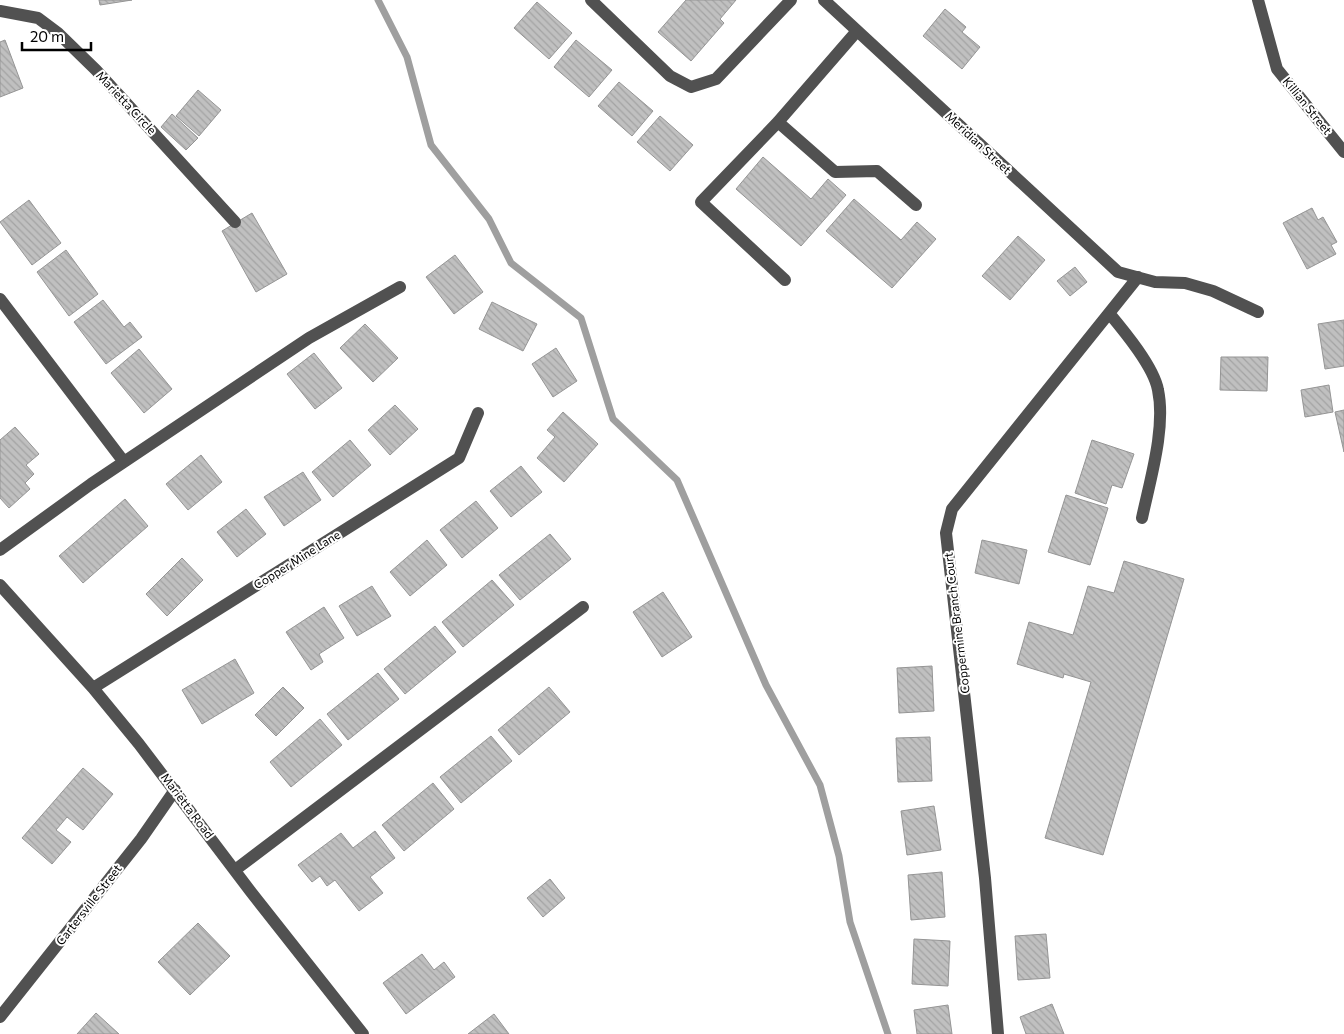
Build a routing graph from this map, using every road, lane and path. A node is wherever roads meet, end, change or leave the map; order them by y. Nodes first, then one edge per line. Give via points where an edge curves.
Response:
1 (591, 0) edge
2 (791, 0) edge
3 (824, 0) edge
4 (1258, 0) edge
5 (0, 11) edge
6 (857, 31) junction
7 (778, 122) junction
8 (1344, 152) edge
9 (916, 205) dead end
10 (235, 222) dead end
11 (1138, 278) junction
12 (785, 280) dead end
13 (400, 287) dead end
14 (0, 299) edge
15 (1258, 312) dead end
16 (1109, 313) junction
17 (478, 414) dead end
18 (124, 462) junction
19 (1142, 518) dead end
20 (0, 550) edge
21 (0, 585) edge
22 (583, 607) dead end
23 (93, 688) junction
24 (176, 790) junction
25 (235, 870) junction
26 (0, 1018) edge
27 (363, 1034) edge
28 (998, 1034) edge

1 - 2 street via 670,76 691,87 716,79
3 - 6 street, Meridian Street
4 - 8 street, Killian Street via 1277,69
5 - 10 street, Marietta Circle via 38,18 58,33
6 - 7 street
6 - 11 street, Meridian Street via 1118,272
7 - 9 street via 835,172 877,171
7 - 12 street via 701,202
11 - 15 street, Meridian Street via 1185,283 1212,290
11 - 16 street, Coppermine Branch Court
13 - 18 street via 309,338
14 - 18 street
16 - 19 street via 1138,350 1158,389 1159,437
16 - 28 street, Coppermine Branch Court via 952,509 946,533
17 - 23 street, Copper Mine Lane via 459,458
18 - 20 street
21 - 23 street, Marietta Road
22 - 25 street
23 - 24 street, Marietta Road
24 - 25 street, Marietta Road
24 - 26 street, Cartersville Street
25 - 27 street, Marietta Road

